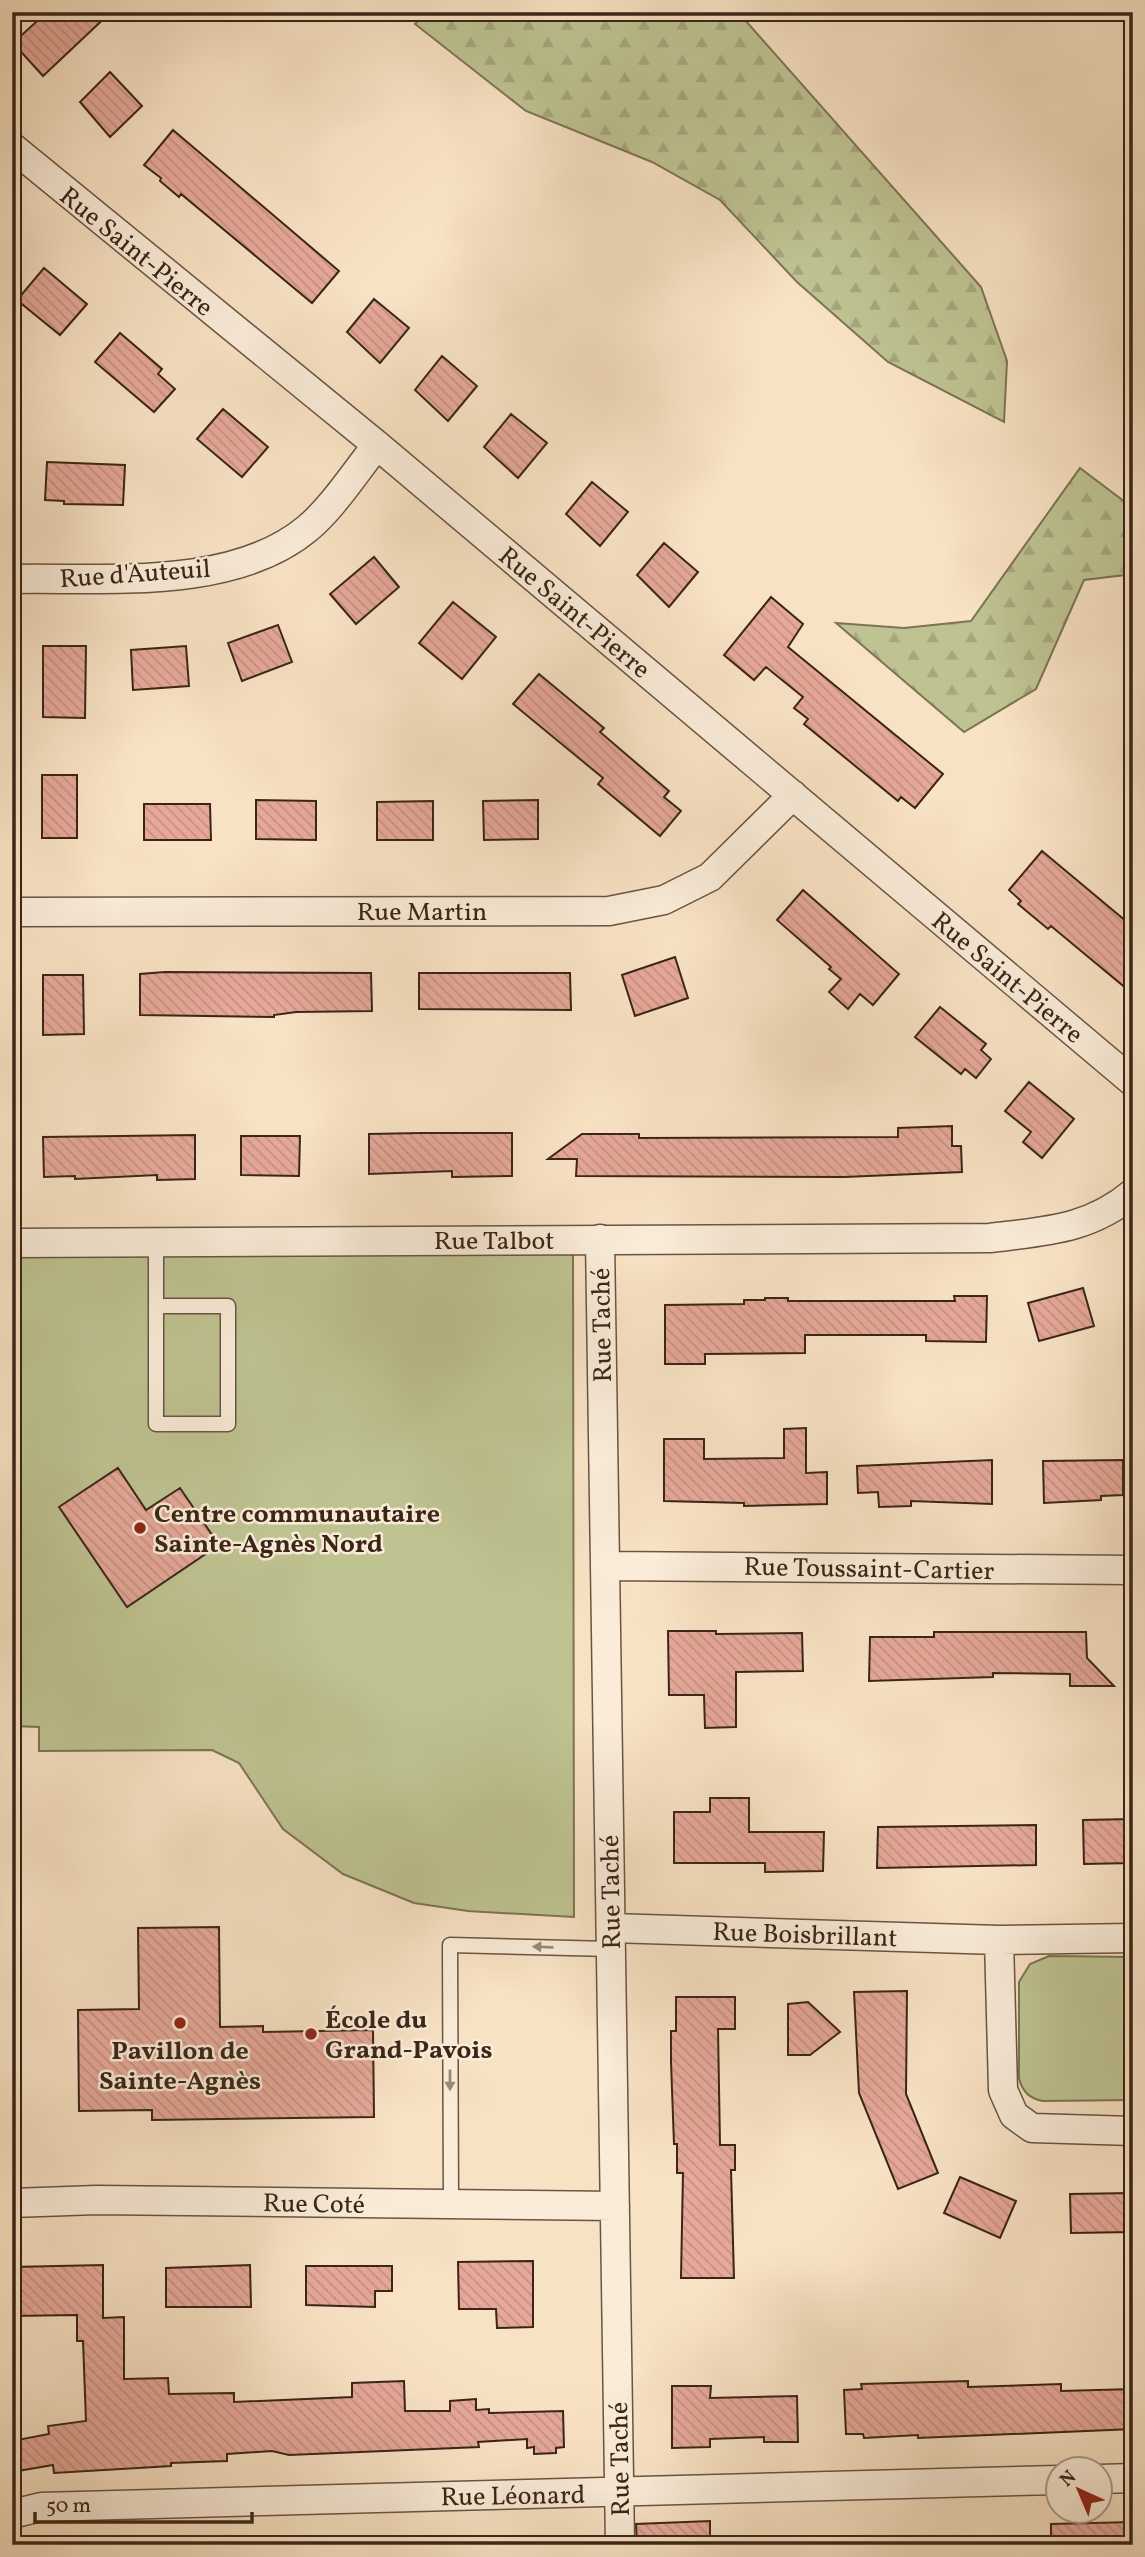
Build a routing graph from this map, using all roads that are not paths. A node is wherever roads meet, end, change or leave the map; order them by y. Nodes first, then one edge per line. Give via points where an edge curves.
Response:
1 (12, 147) edge
2 (377, 445) junction
3 (12, 579) edge
4 (793, 795) junction
5 (12, 912) edge
6 (1133, 1082) edge
7 (1133, 1192) edge
8 (600, 1239) junction
9 (12, 1243) edge
10 (156, 1243) junction
11 (156, 1306) junction
12 (605, 1566) junction
13 (1133, 1570) edge
14 (611, 1938) junction
15 (1133, 1938) edge
16 (999, 1940) junction
17 (1133, 2131) edge
18 (12, 2203) edge
19 (451, 2204) junction
20 (615, 2206) junction
21 (1133, 2478) edge
22 (1114, 2479) edge
23 (1044, 2480) edge
24 (620, 2492) junction
25 (12, 2514) edge
26 (620, 2545) edge

1 - 2 street, Rue Saint-Pierre
2 - 3 street, Rue d'Auteuil via 310,527 280,548 234,565 164,576
2 - 4 street, Rue Saint-Pierre
4 - 5 street, Rue Martin via 710,877 664,900 609,911
4 - 6 street, Rue Saint-Pierre
7 - 8 street, Rue Talbot via 1111,1212 1066,1229 990,1238
8 - 10 street, Rue Talbot
8 - 12 street, Rue Taché
9 - 10 street, Rue Talbot
10 - 11 lane
11 - 11 lane via 156,1424 228,1424 228,1306
12 - 13 street, Rue Toussaint-Cartier
12 - 14 street, Rue Taché
14 - 16 street, Rue Boisbrillant
14 -> 19 lane via 450,1945
14 - 20 street, Rue Taché
15 - 16 street, Rue Boisbrillant
16 - 17 street via 1003,2090 1014,2115 1032,2128
18 - 19 street, Rue Coté
19 - 20 street, Rue Coté
20 - 24 street, Rue Taché
21 - 22 street
23 - 24 street, Rue Léonard
24 - 25 street, Rue Léonard via 41,2507
24 - 26 street, Rue Taché

